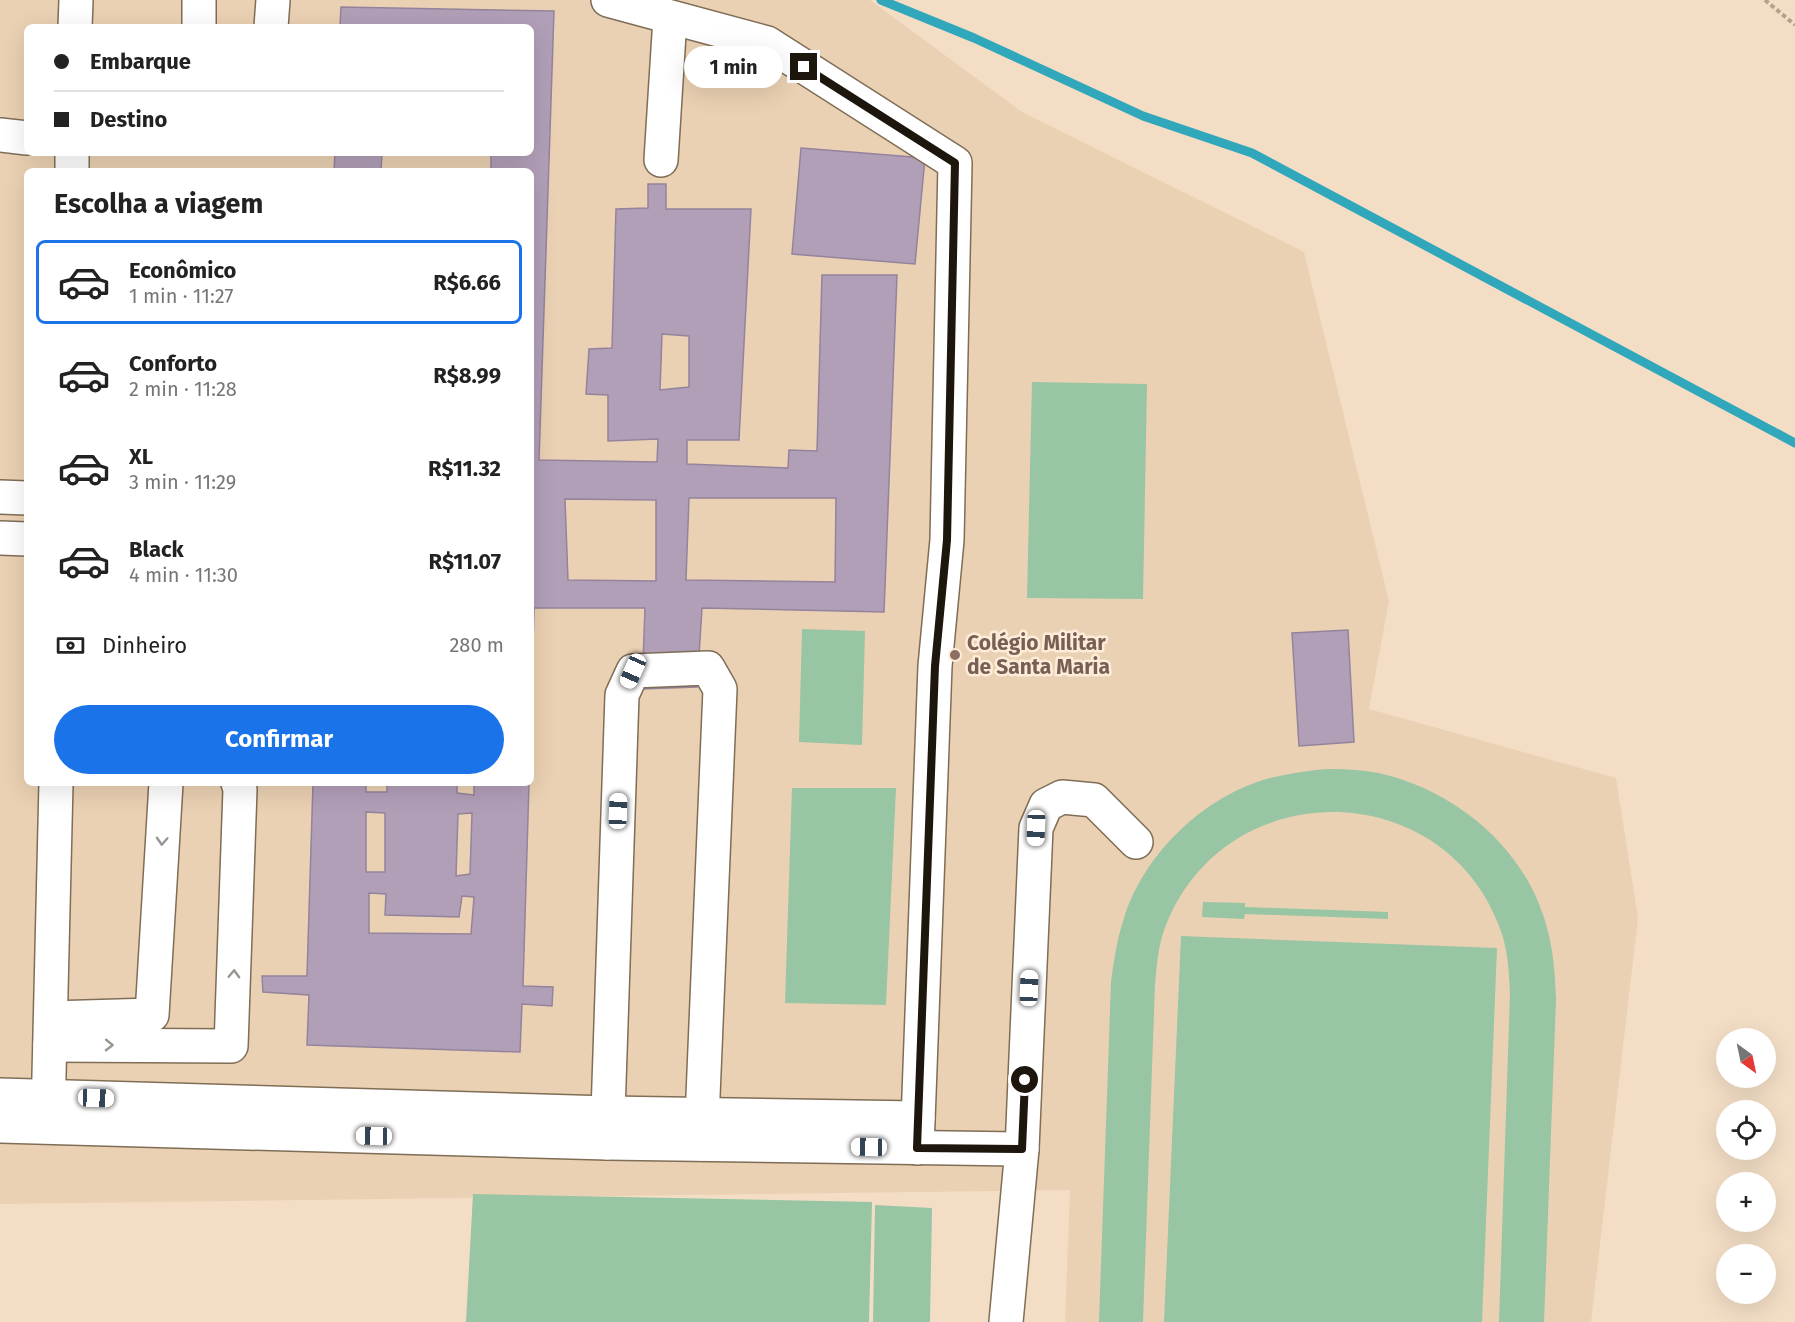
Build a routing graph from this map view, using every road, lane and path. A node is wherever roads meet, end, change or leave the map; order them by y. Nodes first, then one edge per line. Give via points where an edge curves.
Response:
1 (76, 0) edge
2 (199, 0) edge
3 (273, 0) edge
4 (608, 0) edge
5 (1765, 0) edge
6 (670, 18) junction
7 (75, 24) edge
8 (199, 24) edge
9 (271, 24) edge
10 (1795, 25) edge
11 (0, 135) edge
12 (24, 138) edge
13 (661, 160) dead end
14 (0, 497) edge
15 (24, 498) edge
16 (0, 538) edge
17 (24, 539) edge
18 (56, 786) edge
19 (166, 786) edge
20 (239, 786) edge
21 (1137, 842) dead end
22 (50, 1031) junction
23 (0, 1095) edge
24 (48, 1111) junction
25 (0, 1126) edge
26 (608, 1128) junction
27 (702, 1129) junction
28 (917, 1133) junction
29 (1022, 1149) junction
30 (1006, 1322) edge

1 - 7 lane
2 - 8 lane
3 - 9 lane
4 - 6 lane
5 - 10 path
6 - 13 lane
6 - 28 lane via 767,43 955,163 947,540 935,666
11 - 12 lane
14 - 15 lane
16 - 17 lane
18 - 22 lane
19 -> 22 lane via 152,1016
22 -> 20 lane via 231,1046
21 - 29 lane via 1094,800 1062,797 1046,805 1036,828
22 - 24 lane
23 - 24 lane
24 - 25 lane
24 - 26 lane
26 - 27 lane
26 - 27 lane via 622,695 633,671 708,668 720,689
27 - 28 lane
28 - 29 lane
29 - 30 lane

